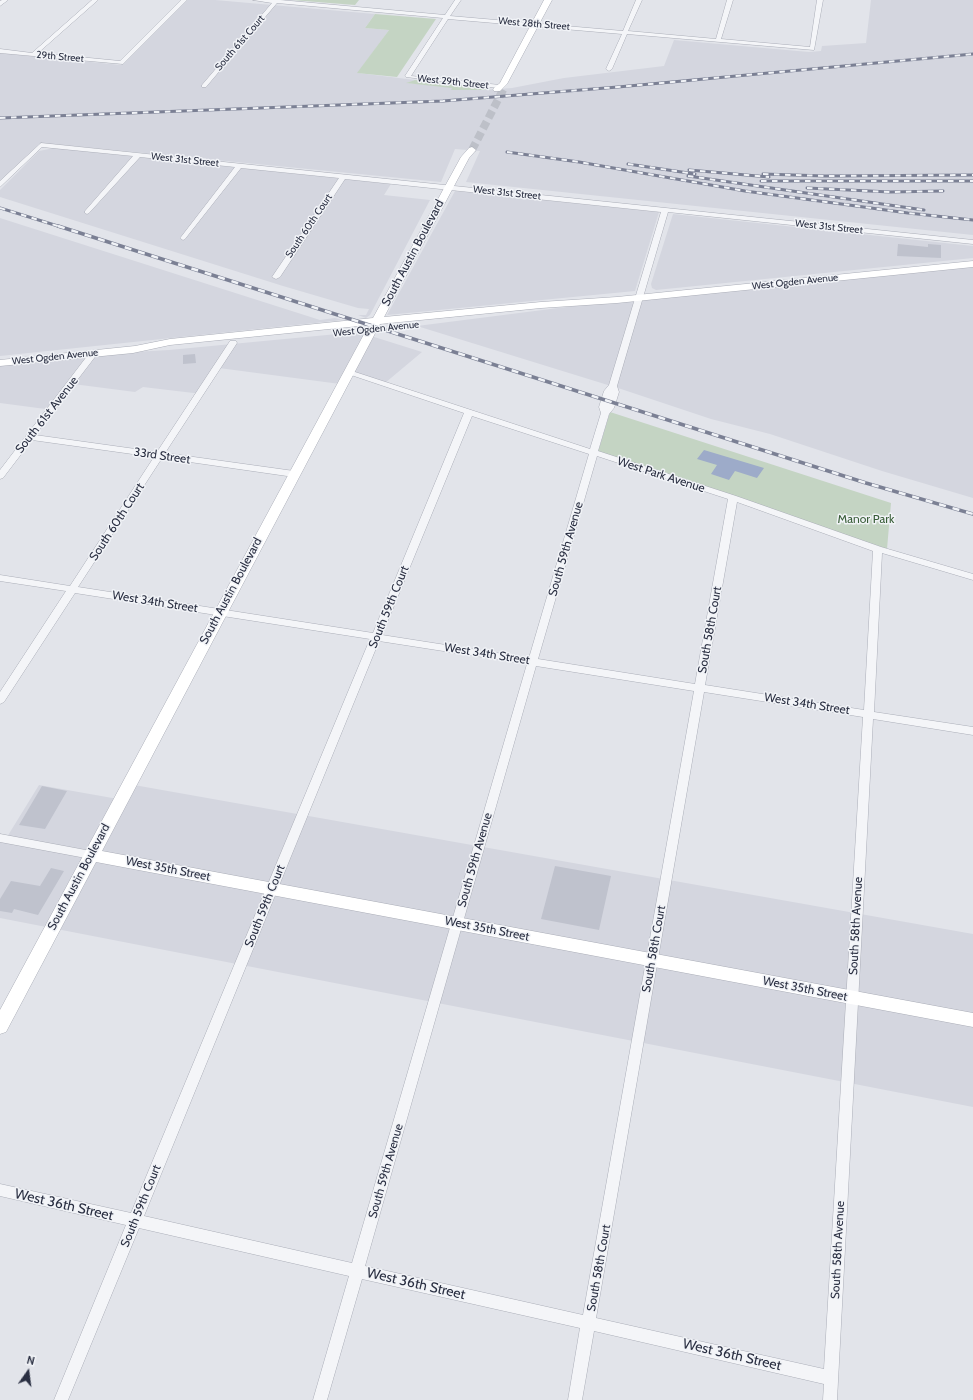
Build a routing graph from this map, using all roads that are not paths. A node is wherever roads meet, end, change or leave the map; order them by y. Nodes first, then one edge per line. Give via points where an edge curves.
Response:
1 (5, 0) edge
2 (95, 0) edge
3 (184, 0) edge
4 (256, 0) edge
5 (458, 0) edge
6 (548, 0) edge
7 (639, 0) edge
8 (730, 0) edge
9 (820, 0) edge
10 (276, 1) edge
11 (366, 3) dead end
12 (0, 4) edge
13 (361, 9) junction
14 (448, 17) junction
15 (535, 24) junction
16 (625, 32) junction
17 (718, 40) junction
18 (0, 51) edge
19 (33, 54) junction
20 (609, 69) dead end
21 (204, 86) dead end
22 (501, 87) joint
23 (467, 152) tunnel mouth
24 (138, 155) junction
25 (239, 166) junction
26 (343, 176) junction
27 (0, 185) edge
28 (449, 187) junction
29 (665, 210) junction
30 (87, 212) dead end
31 (183, 238) dead end
32 (973, 242) edge
33 (973, 264) edge
34 (276, 276) dead end
35 (640, 298) junction
36 (375, 325) junction
37 (233, 343) junction
38 (133, 350) junction
39 (94, 353) junction
40 (0, 363) edge
41 (349, 373) junction
42 (469, 412) junction
43 (30, 437) junction
44 (594, 453) junction
45 (160, 455) junction
46 (294, 474) junction
47 (0, 476) edge
48 (733, 498) junction
49 (878, 549) junction
50 (973, 577) edge
51 (0, 578) edge
52 (72, 589) junction
53 (220, 613) junction
54 (376, 637) junction
55 (533, 662) junction
56 (700, 688) junction
57 (0, 700) edge
58 (868, 714) junction
59 (973, 731) edge
60 (0, 838) edge
61 (91, 855) junction
62 (272, 889) junction
63 (456, 923) junction
64 (652, 960) junction
65 (852, 997) junction
66 (973, 1020) edge
67 (0, 1027) edge
68 (0, 1190) edge
69 (135, 1221) junction
70 (357, 1271) junction
71 (589, 1323) junction
72 (831, 1378) junction
73 (61, 1400) edge
74 (320, 1400) edge
75 (575, 1400) edge
76 (830, 1400) edge

1 - 12 street
2 - 19 street
3 - 19 street, 29th Street via 121,63
4 - 10 street, West 28th Street
5 - 14 street
6 - 15 street
7 - 16 street
8 - 17 street
9 - 17 street, West 28th Street via 812,48
10 - 13 street, West 28th Street
10 - 21 street, South 61st Court
11 - 13 street
13 - 14 street, West 28th Street
14 - 15 street, West 28th Street
14 - 22 street, West 29th Street via 408,76
15 - 16 street, West 28th Street
15 - 22 street
16 - 17 street, West 28th Street
16 - 20 street
18 - 19 street, 29th Street
23 - 28 street, South Austin Boulevard
24 - 25 street, West 31st Street
24 - 27 street, West 31st Street via 41,144
24 - 30 street
25 - 26 street, West 31st Street
25 - 31 street
26 - 28 street, West 31st Street
26 - 34 street, South 60th Court
28 - 29 street, West 31st Street
28 - 36 street, South Austin Boulevard
29 - 32 street, West 31st Street
29 - 35 street, South 59th Avenue
33 - 35 street, West Ogden Avenue
35 - 36 street, West Ogden Avenue via 548,311
35 - 44 street, South 59th Avenue via 613,386 615,392 610,408 605,413
36 - 37 street, West Ogden Avenue
36 - 38 street, West Ogden Avenue via 170,342
36 - 41 street, South Austin Boulevard
37 - 38 street, West Ogden Avenue
37 - 45 street, South 60th Court
38 - 39 street, West Ogden Avenue
39 - 40 street, West Ogden Avenue
39 - 43 street, South 61st Avenue
41 - 42 street, West Park Avenue
41 - 46 street, South Austin Boulevard
42 - 44 street, West Park Avenue
42 - 54 street, South 59th Court
43 - 45 street, 33rd Street
43 - 47 street, South 61st Avenue
44 - 48 street, West Park Avenue
44 - 55 street, South 59th Avenue
45 - 46 street, 33rd Street
45 - 52 street, South 60th Court
46 - 53 street, South Austin Boulevard
48 - 49 street, West Park Avenue
48 - 56 street, South 58th Court
49 - 50 street, West Park Avenue
49 - 58 street, South 58th Avenue
51 - 52 street, West 34th Street
52 - 53 street, West 34th Street
52 - 57 street, South 60th Court
53 - 54 street, West 34th Street
53 - 61 street, South Austin Boulevard
54 - 55 street, West 34th Street
54 - 62 street, South 59th Court
55 - 56 street, West 34th Street
55 - 63 street, South 59th Avenue
56 - 58 street, West 34th Street
56 - 64 street, South 58th Court
58 - 59 street, West 34th Street
58 - 65 street, South 58th Avenue
60 - 61 street, West 35th Street
61 - 62 street, West 35th Street
61 - 67 street, South Austin Boulevard
62 - 63 street, West 35th Street
62 - 69 street, South 59th Court
63 - 64 street, West 35th Street
63 - 70 street, South 59th Avenue
64 - 65 street, West 35th Street
64 - 71 street, South 58th Court
65 - 66 street, West 35th Street
65 - 72 street, South 58th Avenue
68 - 69 street, West 36th Street
69 - 70 street, West 36th Street
69 - 73 street, South 59th Court
70 - 71 street, West 36th Street
70 - 74 street, South 59th Avenue
71 - 72 street, West 36th Street
71 - 75 street, South 58th Court
72 - 76 street, South 58th Avenue

